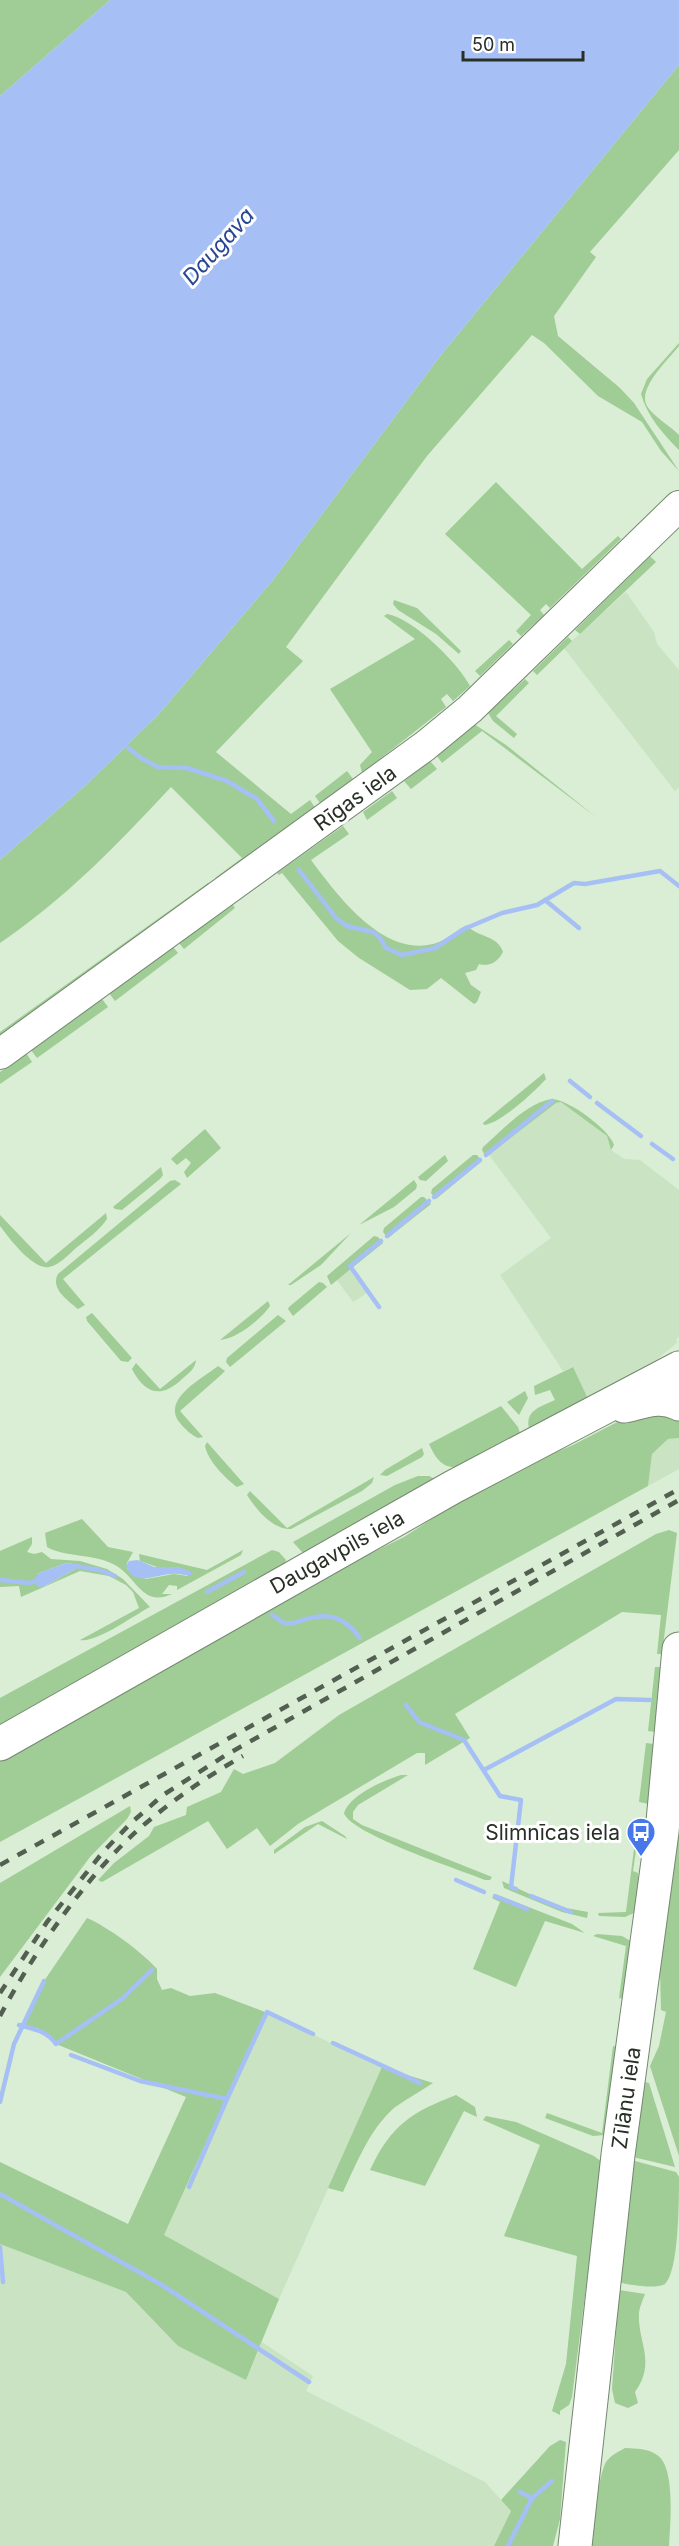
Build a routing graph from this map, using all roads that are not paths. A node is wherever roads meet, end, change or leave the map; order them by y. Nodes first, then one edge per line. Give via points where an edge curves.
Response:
1 (679, 506) edge
2 (0, 1054) edge
3 (679, 1368) edge
4 (679, 1404) edge
5 (596, 1412) junction
6 (679, 1649) edge
7 (0, 1744) edge
8 (575, 2546) edge

1 - 2 main road, Rīgas iela via 470,709 425,746
3 - 5 highway, Daugavpils iela
4 - 5 highway via 655,1399
5 - 7 highway, Daugavpils iela via 453,1487
6 - 8 highway, Zīlānu iela via 662,1832 618,2155

